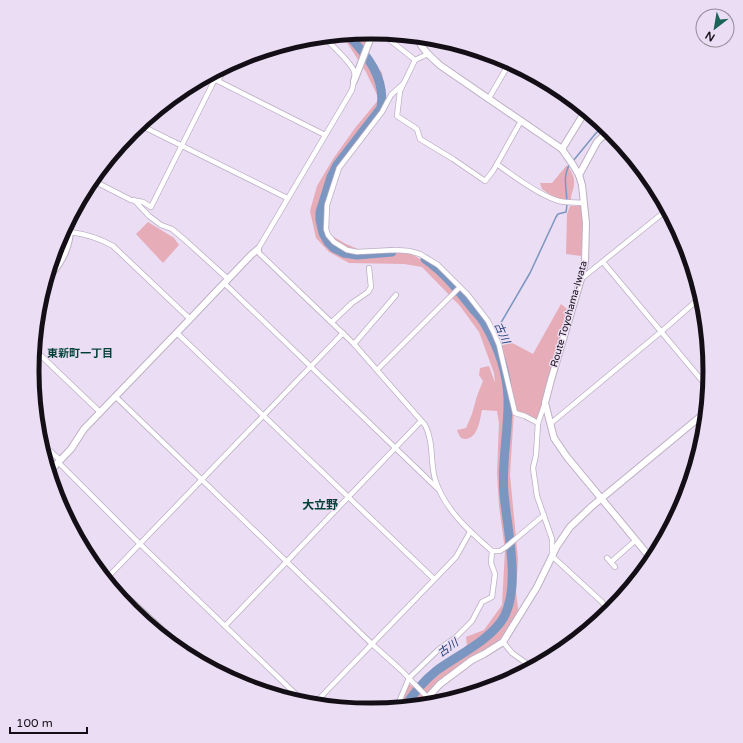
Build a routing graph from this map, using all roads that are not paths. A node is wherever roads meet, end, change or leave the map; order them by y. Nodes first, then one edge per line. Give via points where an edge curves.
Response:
1 (370, 39) edge
2 (389, 40) edge
3 (329, 42) edge
4 (419, 43) edge
5 (428, 54) junction
6 (415, 60) junction
7 (507, 68) edge
8 (220, 75) edge
9 (214, 79) edge
10 (217, 80) junction
11 (354, 81) junction
12 (403, 84) junction
13 (489, 98) junction
14 (583, 115) edge
15 (521, 121) junction
16 (145, 128) edge
17 (605, 134) edge
18 (325, 135) junction
19 (182, 146) junction
20 (562, 149) junction
21 (497, 164) junction
22 (579, 175) junction
23 (98, 183) edge
24 (287, 198) junction
25 (134, 200) junction
26 (584, 203) junction
27 (663, 213) edge
28 (70, 232) joint
29 (258, 249) junction
30 (603, 262) junction
31 (370, 268) dead end
32 (55, 270) edge
33 (582, 279) junction
34 (226, 281) junction
35 (460, 287) junction
36 (396, 296) dead end
37 (697, 301) edge
38 (190, 319) junction
39 (332, 322) junction
40 (662, 332) junction
41 (178, 333) junction
42 (343, 333) junction
43 (354, 344) junction
44 (40, 355) edge
45 (311, 366) junction
46 (377, 370) junction
47 (704, 382) edge
48 (116, 397) junction
49 (545, 403) junction
50 (100, 412) junction
51 (264, 415) junction
52 (701, 415) edge
53 (421, 421) junction
54 (538, 423) junction
55 (550, 424) junction
56 (396, 448) junction
57 (48, 450) edge
58 (59, 461) junction
59 (53, 467) edge
60 (202, 480) junction
61 (440, 490) junction
62 (349, 497) junction
63 (601, 498) junction
64 (544, 515) junction
65 (470, 532) junction
66 (636, 540) junction
67 (140, 544) junction
68 (492, 551) junction
69 (648, 555) edge
70 (552, 556) junction
71 (607, 558) dead end
72 (287, 562) junction
73 (610, 562) junction
74 (615, 567) dead end
75 (109, 576) edge
76 (434, 579) junction
77 (134, 605) edge
78 (606, 608) edge
79 (144, 614) edge
80 (225, 626) junction
81 (503, 642) junction
82 (372, 644) junction
83 (529, 664) edge
84 (410, 678) junction
85 (297, 696) edge
86 (427, 697) joint
87 (318, 700) edge
88 (399, 702) edge

1 - 11 street
2 - 6 street
3 - 11 street via 354,71
4 - 5 street, Route Toyohama-Iwata
5 - 6 street
5 - 13 street, Route Toyohama-Iwata via 441,66
6 - 12 street
7 - 13 street
8 - 10 street
9 - 10 street
10 - 18 street
10 - 19 street
11 - 18 street via 352,90
12 - 21 street via 397,116 417,130 420,138 485,181
12 - 35 street via 390,95 382,112 339,168 327,205 326,229 334,242 347,250 396,250 420,254 438,265
13 - 15 street, Route Toyohama-Iwata
14 - 20 street
15 - 20 street, Route Toyohama-Iwata
15 - 21 street
16 - 19 street
17 - 22 street via 597,142
18 - 24 street
19 - 24 street
19 - 25 street via 151,207
20 - 22 street, Route Toyohama-Iwata
21 - 26 street via 544,195 559,201
22 - 26 street, Route Toyohama-Iwata
23 - 25 street
24 - 29 street
25 - 34 street via 149,216 185,240
26 - 33 street, Route Toyohama-Iwata via 586,249
27 - 30 street
28 - 32 street via 66,254
28 - 38 street via 92,236 113,246
29 - 34 street
29 - 39 street via 265,260
30 - 33 street
30 - 40 street
31 - 39 street via 371,287 368,292
33 - 49 street, Route Toyohama-Iwata
34 - 38 street
34 - 45 street
35 - 46 street
35 - 54 street via 488,321 494,333 515,413
36 - 43 street
37 - 40 street
38 - 41 street
39 - 42 street
40 - 47 street
40 - 55 street
41 - 48 street
41 - 51 street
42 - 43 street
42 - 45 street
43 - 46 street
44 - 50 street
45 - 51 street
45 - 56 street
46 - 53 street
48 - 50 street
48 - 60 street
49 - 54 street
49 - 55 street, Route Toyohama-Iwata
50 - 58 street
51 - 60 street
51 - 62 street
52 - 63 street
53 - 56 street
53 - 61 street via 430,436 435,479
54 - 64 street via 533,468 537,496
55 - 63 street, Route Toyohama-Iwata via 554,438 567,457
56 - 61 street
56 - 62 street
57 - 58 street
58 - 59 street
58 - 67 street
60 - 67 street
60 - 72 street
61 - 65 street via 448,506
62 - 72 street
62 - 76 street
63 - 66 street, Route Toyohama-Iwata
63 - 70 street via 570,528
64 - 68 street via 506,547 500,551
64 - 70 street via 552,539
65 - 68 street
65 - 76 street via 456,557
66 - 69 street, Route Toyohama-Iwata
66 - 73 street
67 - 75 street
67 - 80 street
68 - 84 street via 491,563 495,574 492,597 482,602 472,621
70 - 78 street
70 - 81 street via 538,587
71 - 73 street
72 - 80 street
72 - 82 street
73 - 74 street
76 - 82 street
77 - 79 street
80 - 85 street
81 - 83 street
81 - 86 street via 456,671
82 - 84 street
82 - 87 street
84 - 86 street
84 - 88 street

